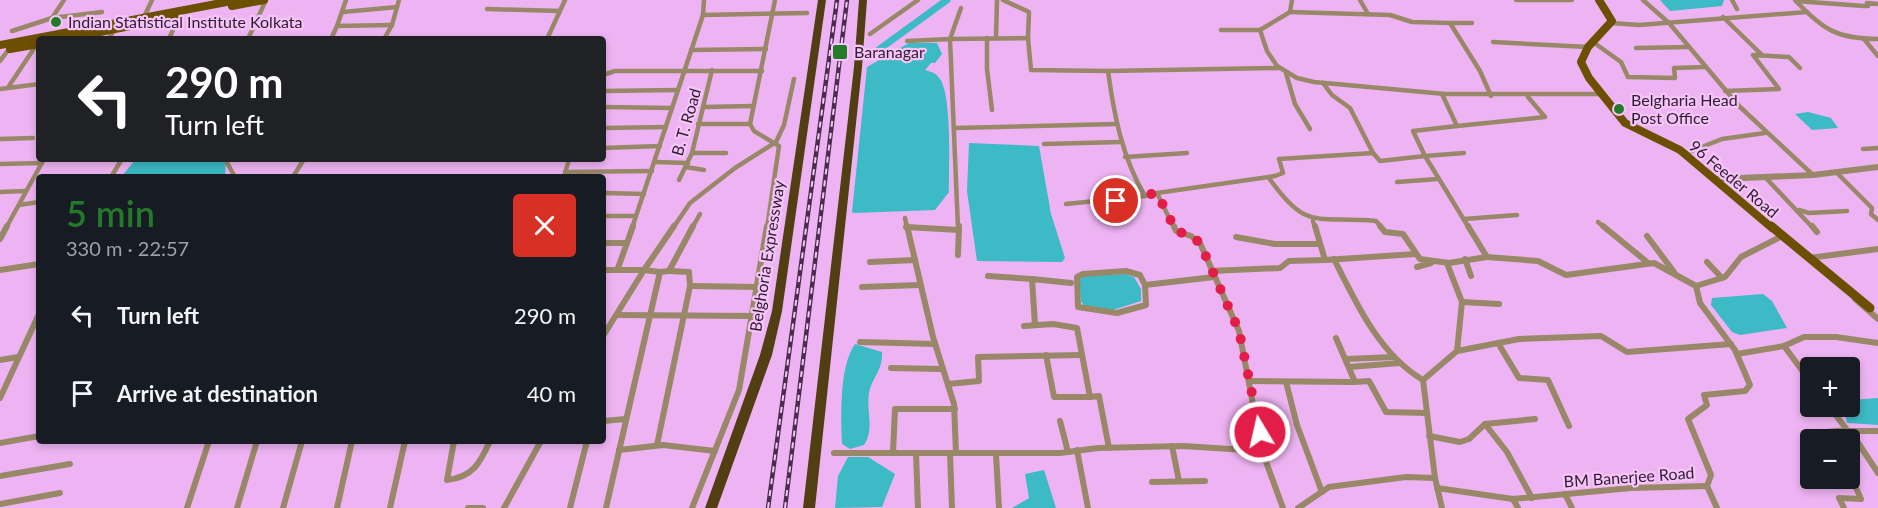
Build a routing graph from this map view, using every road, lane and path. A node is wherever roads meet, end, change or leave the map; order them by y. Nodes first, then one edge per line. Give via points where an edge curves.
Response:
1 (64, 0) edge
2 (152, 0) edge
3 (237, 0) edge
4 (265, 0) edge
5 (346, 0) edge
6 (399, 0) edge
7 (565, 0) edge
8 (704, 0) edge
9 (775, 0) edge
10 (822, 0) edge
11 (863, 0) edge
12 (918, 0) edge
13 (997, 0) edge
14 (1003, 0) edge
15 (1292, 0) edge
16 (1360, 0) edge
17 (1516, 0) edge
18 (1572, 0) edge
19 (1599, 0) edge
20 (1643, 0) edge
21 (1732, 0) edge
22 (1796, 0) edge
23 (1010, 2) edge
24 (1878, 4) edge
25 (396, 7) junction
26 (961, 8) dead end
27 (486, 9) dead end
28 (1737, 9) dead end
29 (560, 11) junction
30 (102, 12) dead end
31 (343, 12) junction
32 (1290, 12) junction
33 (1806, 12) junction
34 (807, 13) dead end
35 (772, 14) junction
36 (1368, 14) junction
37 (703, 15) junction
38 (178, 16) junction
39 (144, 17) junction
40 (52, 18) junction
41 (1723, 18) junction
42 (1611, 22) junction
43 (1450, 23) junction
44 (1472, 23) dead end
45 (1669, 23) junction
46 (392, 25) junction
47 (116, 26) junction
48 (337, 26) junction
49 (1221, 30) dead end
50 (1260, 30) junction
51 (12, 31) dead end
52 (870, 34) dead end
53 (55, 36) edge
54 (77, 36) edge
55 (110, 36) edge
56 (170, 36) edge
57 (249, 36) edge
58 (332, 36) edge
59 (386, 36) edge
60 (548, 36) edge
61 (987, 38) junction
62 (996, 38) junction
63 (36, 39) edge
64 (950, 39) junction
65 (1028, 39) junction
66 (1864, 39) junction
67 (1878, 39) edge
68 (907, 42) dead end
69 (1493, 42) dead end
70 (36, 44) edge
71 (0, 45) edge
72 (1591, 45) junction
73 (36, 47) edge
74 (1688, 47) junction
75 (1636, 48) dead end
76 (9, 49) junction
77 (766, 49) junction
78 (691, 50) junction
79 (0, 51) edge
80 (1762, 56) junction
81 (1878, 56) edge
82 (0, 61) edge
83 (1705, 67) junction
84 (1279, 68) junction
85 (1800, 68) dead end
86 (684, 70) junction
87 (712, 70) junction
88 (762, 71) junction
89 (1108, 71) junction
90 (1286, 73) junction
91 (606, 74) edge
92 (794, 79) dead end
93 (1323, 83) junction
94 (36, 84) edge
95 (9, 86) junction
96 (0, 89) edge
97 (677, 90) junction
98 (606, 91) edge
99 (1725, 91) junction
100 (1442, 94) junction
101 (1602, 94) junction
102 (1491, 96) junction
103 (1528, 97) junction
104 (753, 106) junction
105 (606, 107) edge
106 (704, 107) junction
107 (672, 108) junction
108 (992, 110) dead end
109 (698, 124) junction
110 (750, 124) junction
111 (1116, 124) junction
112 (1457, 126) junction
113 (666, 127) junction
114 (606, 128) edge
115 (954, 128) junction
116 (1310, 129) dead end
117 (1765, 133) junction
118 (33, 138) dead end
119 (0, 139) edge
120 (774, 141) junction
121 (1120, 142) junction
122 (1044, 144) dead end
123 (660, 146) junction
124 (606, 147) edge
125 (1878, 148) edge
126 (1863, 149) dead end
127 (692, 153) junction
128 (726, 153) dead end
129 (1187, 153) dead end
130 (1373, 153) junction
131 (1464, 153) dead end
132 (1684, 154) junction
133 (1425, 156) junction
134 (1125, 157) junction
135 (36, 161) edge
136 (42, 162) edge
137 (655, 162) junction
138 (0, 164) edge
139 (687, 165) junction
140 (1878, 167) edge
141 (704, 170) dead end
142 (652, 171) junction
143 (1836, 172) junction
144 (587, 174) edge
145 (1813, 176) junction
146 (1765, 177) junction
147 (1269, 178) junction
148 (1438, 179) junction
149 (1718, 179) junction
150 (680, 180) dead end
151 (1397, 182) dead end
152 (26, 191) junction
153 (0, 192) edge
154 (606, 193) edge
155 (1157, 193) junction
156 (644, 194) junction
157 (1145, 196) junction
158 (36, 202) edge
159 (1066, 204) dead end
160 (19, 205) junction
161 (1799, 210) junction
162 (1847, 211) dead end
163 (700, 214) dead end
164 (1517, 215) dead end
165 (606, 216) edge
166 (636, 216) junction
167 (904, 218) dead end
168 (1464, 219) junction
169 (1878, 220) edge
170 (1313, 221) junction
171 (1598, 222) dead end
172 (906, 227) junction
173 (959, 230) junction
174 (1817, 232) dead end
175 (1647, 236) dead end
176 (1782, 236) junction
177 (1236, 237) dead end
178 (0, 239) edge
179 (606, 243) edge
180 (627, 243) junction
181 (1318, 244) junction
182 (1878, 249) edge
183 (1415, 254) junction
184 (958, 255) dead end
185 (1487, 257) junction
186 (1807, 258) junction
187 (1334, 259) junction
188 (1465, 259) junction
189 (915, 260) junction
190 (1325, 260) junction
191 (870, 262) dead end
192 (1647, 262) junction
193 (1707, 262) dead end
194 (1432, 263) junction
195 (1449, 263) junction
196 (36, 264) edge
197 (1417, 267) dead end
198 (621, 269) junction
199 (0, 270) edge
200 (606, 270) edge
201 (642, 270) junction
202 (669, 271) junction
203 (1211, 271) junction
204 (660, 272) junction
205 (1675, 273) junction
206 (988, 276) dead end
207 (1471, 276) dead end
208 (1214, 278) junction
209 (1722, 278) junction
210 (1032, 279) junction
211 (1071, 283) dead end
212 (921, 285) junction
213 (1144, 285) junction
214 (1696, 285) junction
215 (690, 286) junction
216 (758, 287) junction
217 (862, 287) dead end
218 (1853, 295) junction
219 (1462, 302) junction
220 (1499, 304) dead end
221 (1874, 308) edge
222 (617, 315) junction
223 (651, 316) junction
224 (752, 316) junction
225 (686, 317) junction
226 (1878, 319) edge
227 (36, 320) edge
228 (1035, 325) junction
229 (1024, 326) dead end
230 (606, 332) edge
231 (1336, 338) dead end
232 (860, 342) dead end
233 (1498, 343) junction
234 (1878, 343) edge
235 (935, 344) junction
236 (1731, 344) junction
237 (1784, 346) junction
238 (1457, 351) junction
239 (1737, 354) junction
240 (1046, 355) junction
241 (1082, 355) junction
242 (18, 357) junction
243 (1394, 357) junction
244 (1346, 359) junction
245 (0, 360) edge
246 (1400, 363) junction
247 (1349, 367) junction
248 (891, 368) dead end
249 (1800, 368) edge
250 (942, 369) junction
251 (1423, 380) junction
252 (1250, 381) junction
253 (1286, 381) junction
254 (1355, 382) junction
255 (948, 384) junction
256 (1090, 397) junction
257 (0, 398) edge
258 (955, 409) junction
259 (1427, 413) junction
260 (1838, 417) edge
261 (626, 419) junction
262 (1535, 419) dead end
263 (606, 421) edge
264 (1060, 421) dead end
265 (1485, 424) junction
266 (1569, 426) dead end
267 (1847, 429) edge
268 (1860, 431) edge
269 (1878, 431) edge
270 (1430, 436) junction
271 (36, 437) edge
272 (0, 443) edge
273 (208, 444) edge
274 (256, 444) edge
275 (301, 444) edge
276 (351, 444) edge
277 (404, 444) edge
278 (453, 444) edge
279 (488, 444) edge
280 (539, 444) edge
281 (586, 444) edge
282 (657, 445) junction
283 (1172, 446) junction
284 (1860, 447) edge
285 (1109, 448) junction
286 (619, 450) junction
287 (1077, 450) junction
288 (715, 451) junction
289 (1262, 451) junction
290 (1068, 452) junction
291 (834, 453) dead end
292 (893, 453) junction
293 (916, 453) junction
294 (953, 453) junction
295 (996, 454) junction
296 (70, 464) dead end
297 (1878, 473) edge
298 (0, 476) edge
299 (1435, 478) junction
300 (1179, 481) junction
301 (1205, 481) dead end
302 (1152, 482) dead end
303 (1707, 486) junction
304 (1437, 488) junction
305 (1858, 489) edge
306 (1322, 492) junction
307 (60, 494) dead end
308 (1565, 494) junction
309 (1532, 498) junction
310 (1513, 500) junction
311 (0, 504) edge
312 (187, 508) edge
313 (237, 508) edge
314 (283, 508) edge
315 (337, 508) edge
316 (390, 508) edge
317 (468, 508) edge
318 (480, 508) edge
319 (504, 508) edge
320 (570, 508) edge
321 (606, 508) edge
322 (692, 508) edge
323 (711, 508) edge
324 (809, 508) edge
325 (918, 508) edge
326 (952, 508) edge
327 (999, 508) edge
328 (1088, 508) edge
329 (1284, 508) edge
330 (1298, 508) edge
331 (1443, 508) edge
332 (1518, 508) edge
333 (1572, 508) edge
334 (1718, 508) edge
335 (1844, 508) edge

1 - 40 street
2 - 39 street
3 - 39 main road
4 - 38 main road
4 - 57 street
5 - 31 street
6 - 25 street
7 - 29 street
8 - 37 street
9 - 35 street
10 - 323 highway, Belghoria Expressway via 772,333
11 - 324 highway
12 - 52 street
13 - 62 street
14 - 23 street
15 - 32 street
16 - 36 street
17 - 18 street
19 - 42 main road via 1612,17
20 - 45 street
21 - 28 street
22 - 24 street
22 - 33 street
23 - 65 street via 1029,12
25 - 31 street
25 - 46 street
26 - 64 street
27 - 29 street
29 - 60 street
30 - 40 street
31 - 48 street
32 - 36 street
32 - 50 street
33 - 41 street
33 - 66 street via 1827,32
34 - 35 street
35 - 37 street
35 - 77 street
36 - 43 street via 1412,22
37 - 78 street
38 - 47 main road
38 - 56 street
39 - 47 main road
40 - 51 street
41 - 45 street
41 - 80 street
42 - 45 street
42 - 72 main road
43 - 44 street
43 - 102 street
45 - 74 street
46 - 48 street
46 - 59 street
47 - 53 main road
47 - 54 main road
47 - 55 street
48 - 58 street
49 - 50 street
50 - 84 street
61 - 62 street
61 - 64 street
61 - 108 street
62 - 65 street
63 - 71 main road
64 - 68 street
64 - 115 street
65 - 89 street via 1031,70
66 - 67 street
66 - 81 street
69 - 72 street
70 - 76 main road
72 - 83 street via 1621,62 1628,77 1675,78 1674,68
72 - 101 main road, 96 Feeder Road via 1581,62
73 - 95 street
74 - 75 street
74 - 83 street
76 - 79 main road
76 - 82 street
77 - 78 street
77 - 88 street
78 - 86 street
80 - 85 street via 1789,57
80 - 99 street via 1752,56 1779,89
83 - 99 street
84 - 89 street
84 - 90 street
86 - 87 street, B. T. Road
86 - 91 street
86 - 97 street
87 - 88 street, B. T. Road
87 - 106 street, B. T. Road
88 - 104 street
89 - 111 street
90 - 93 street
90 - 116 street via 1295,104
92 - 120 street via 784,125
93 - 100 street
93 - 130 street via 1350,108
94 - 95 street
95 - 96 street
97 - 98 street
97 - 107 street
99 - 117 street
100 - 102 street
100 - 112 street
101 - 103 street
101 - 132 main road, 96 Feeder Road via 1625,123
102 - 103 street
103 - 112 street via 1545,117
104 - 106 street
104 - 110 street
105 - 107 street
106 - 109 street, B. T. Road
107 - 113 street
109 - 110 street
109 - 127 street, B. T. Road
110 - 120 street
111 - 115 street
111 - 121 street
112 - 133 street via 1413,131
113 - 114 street
113 - 123 street
115 - 173 street
117 - 132 street via 1716,141
117 - 145 street
118 - 119 street
120 - 201 street via 690,203
120 - 216 street via 779,146
121 - 122 street
121 - 134 street
123 - 124 street
123 - 137 street
125 - 126 street
127 - 128 street
127 - 139 street, B. T. Road
129 - 134 street
130 - 133 street via 1380,161
130 - 147 street via 1279,159 1283,173
131 - 133 street
132 - 149 main road, 96 Feeder Road
133 - 148 street
134 - 157 street
135 - 138 street
136 - 152 street
137 - 139 street
137 - 142 street
139 - 141 street
139 - 150 street, B. T. Road
140 - 143 street
142 - 144 street
142 - 156 street
143 - 145 street
143 - 169 street via 1872,208 1871,214
145 - 146 street
146 - 149 street
146 - 161 street
147 - 155 street
147 - 170 street via 1291,209
148 - 151 street
148 - 168 street
149 - 176 main road, 96 Feeder Road
152 - 153 street
152 - 160 street
154 - 156 street
155 - 157 street
155 - 203 street via 1176,231 1200,243
156 - 166 street
157 - 159 street
158 - 160 street
160 - 178 street
161 - 162 street
161 - 174 street
163 - 202 street
164 - 168 street
165 - 166 street
166 - 180 street
167 - 172 street
168 - 185 street
170 - 181 street
170 - 183 street via 1376,220 1385,232 1403,234
171 - 192 street
172 - 173 street
172 - 189 street
173 - 184 street
175 - 205 street
176 - 186 main road, 96 Feeder Road
176 - 209 street via 1741,257
177 - 181 street via 1275,244
179 - 180 street
180 - 198 street
181 - 190 street
182 - 186 street
183 - 187 street
183 - 194 street
185 - 188 street
185 - 192 street via 1538,261 1566,275
186 - 218 main road, 96 Feeder Road
187 - 190 street
187 - 243 street via 1369,324
188 - 195 street
188 - 207 street
189 - 191 street
189 - 212 street
190 - 203 street via 1289,261 1280,268
192 - 205 street
193 - 209 street
194 - 195 street
194 - 197 street
195 - 219 street
196 - 199 street
198 - 200 street
198 - 201 street
201 - 204 street
201 - 222 street
202 - 204 street
202 - 215 street via 689,273
203 - 208 street
204 - 223 street
205 - 214 street
206 - 210 street
208 - 213 street
208 - 252 street via 1239,331
209 - 214 street
210 - 211 street
210 - 228 street
212 - 217 street
212 - 235 street
213 - 213 street via 1140,275 1126,271 1083,274 1077,277 1078,307 1117,313 1146,305
214 - 236 street via 1695,294 1701,305
215 - 216 street
215 - 225 street
216 - 224 street
218 - 221 main road, 96 Feeder Road
218 - 226 street via 1858,304
219 - 220 street
219 - 238 street
222 - 223 street
222 - 230 street
223 - 225 street
223 - 261 street
224 - 225 street
224 - 288 street via 739,390
225 - 282 street
227 - 242 street
228 - 229 street
228 - 241 street via 1077,328
231 - 244 street
232 - 235 street
233 - 236 street via 1601,336 1628,352
233 - 238 street
233 - 266 street via 1519,378 1548,380
234 - 237 street via 1804,337
235 - 250 street
236 - 239 street
237 - 239 street
237 - 249 street
238 - 251 street
239 - 303 street, BM Banerjee Road via 1750,385 1745,391 1704,395 1707,405 1688,419 1711,475
240 - 241 street
240 - 255 street via 978,357 979,381
240 - 256 street via 1054,397
241 - 256 street
242 - 245 street
242 - 257 street
243 - 244 street
243 - 246 street
244 - 247 street
246 - 247 street
246 - 251 street via 1412,376
247 - 254 street
248 - 250 street
250 - 255 street
251 - 259 street
252 - 253 street
252 - 289 street
253 - 254 street
253 - 306 street via 1297,425
254 - 259 street via 1369,381 1386,412
255 - 258 street
256 - 285 street via 1100,396
258 - 292 street via 895,409
258 - 294 street
259 - 270 street
260 - 267 street
261 - 263 street
261 - 286 street
262 - 265 street
264 - 290 street
265 - 270 street via 1460,442
265 - 309 street via 1507,452
268 - 269 street
270 - 299 street
271 - 272 street
273 - 312 street
274 - 313 street
275 - 314 street
276 - 315 street
277 - 316 street
278 - 279 street via 447,480 470,475
280 - 319 street
281 - 320 street
282 - 286 street
282 - 288 street
283 - 285 street
283 - 289 street
283 - 300 street
284 - 297 street
285 - 287 street
286 - 321 street
287 - 290 street
287 - 328 street
288 - 322 street
289 - 329 street
290 - 295 street
291 - 292 street
292 - 293 street
293 - 294 street
293 - 325 street
294 - 295 street
294 - 326 street
295 - 327 street
296 - 298 street
299 - 304 street
299 - 306 street via 1352,483
300 - 301 street
300 - 302 street
303 - 308 street, BM Banerjee Road
303 - 334 street
304 - 310 street, BM Banerjee Road
304 - 331 street
305 - 335 street via 1861,499 1839,498
306 - 330 street
307 - 311 street
308 - 309 street, BM Banerjee Road
308 - 333 street
309 - 310 street, BM Banerjee Road
310 - 332 street
317 - 318 street

